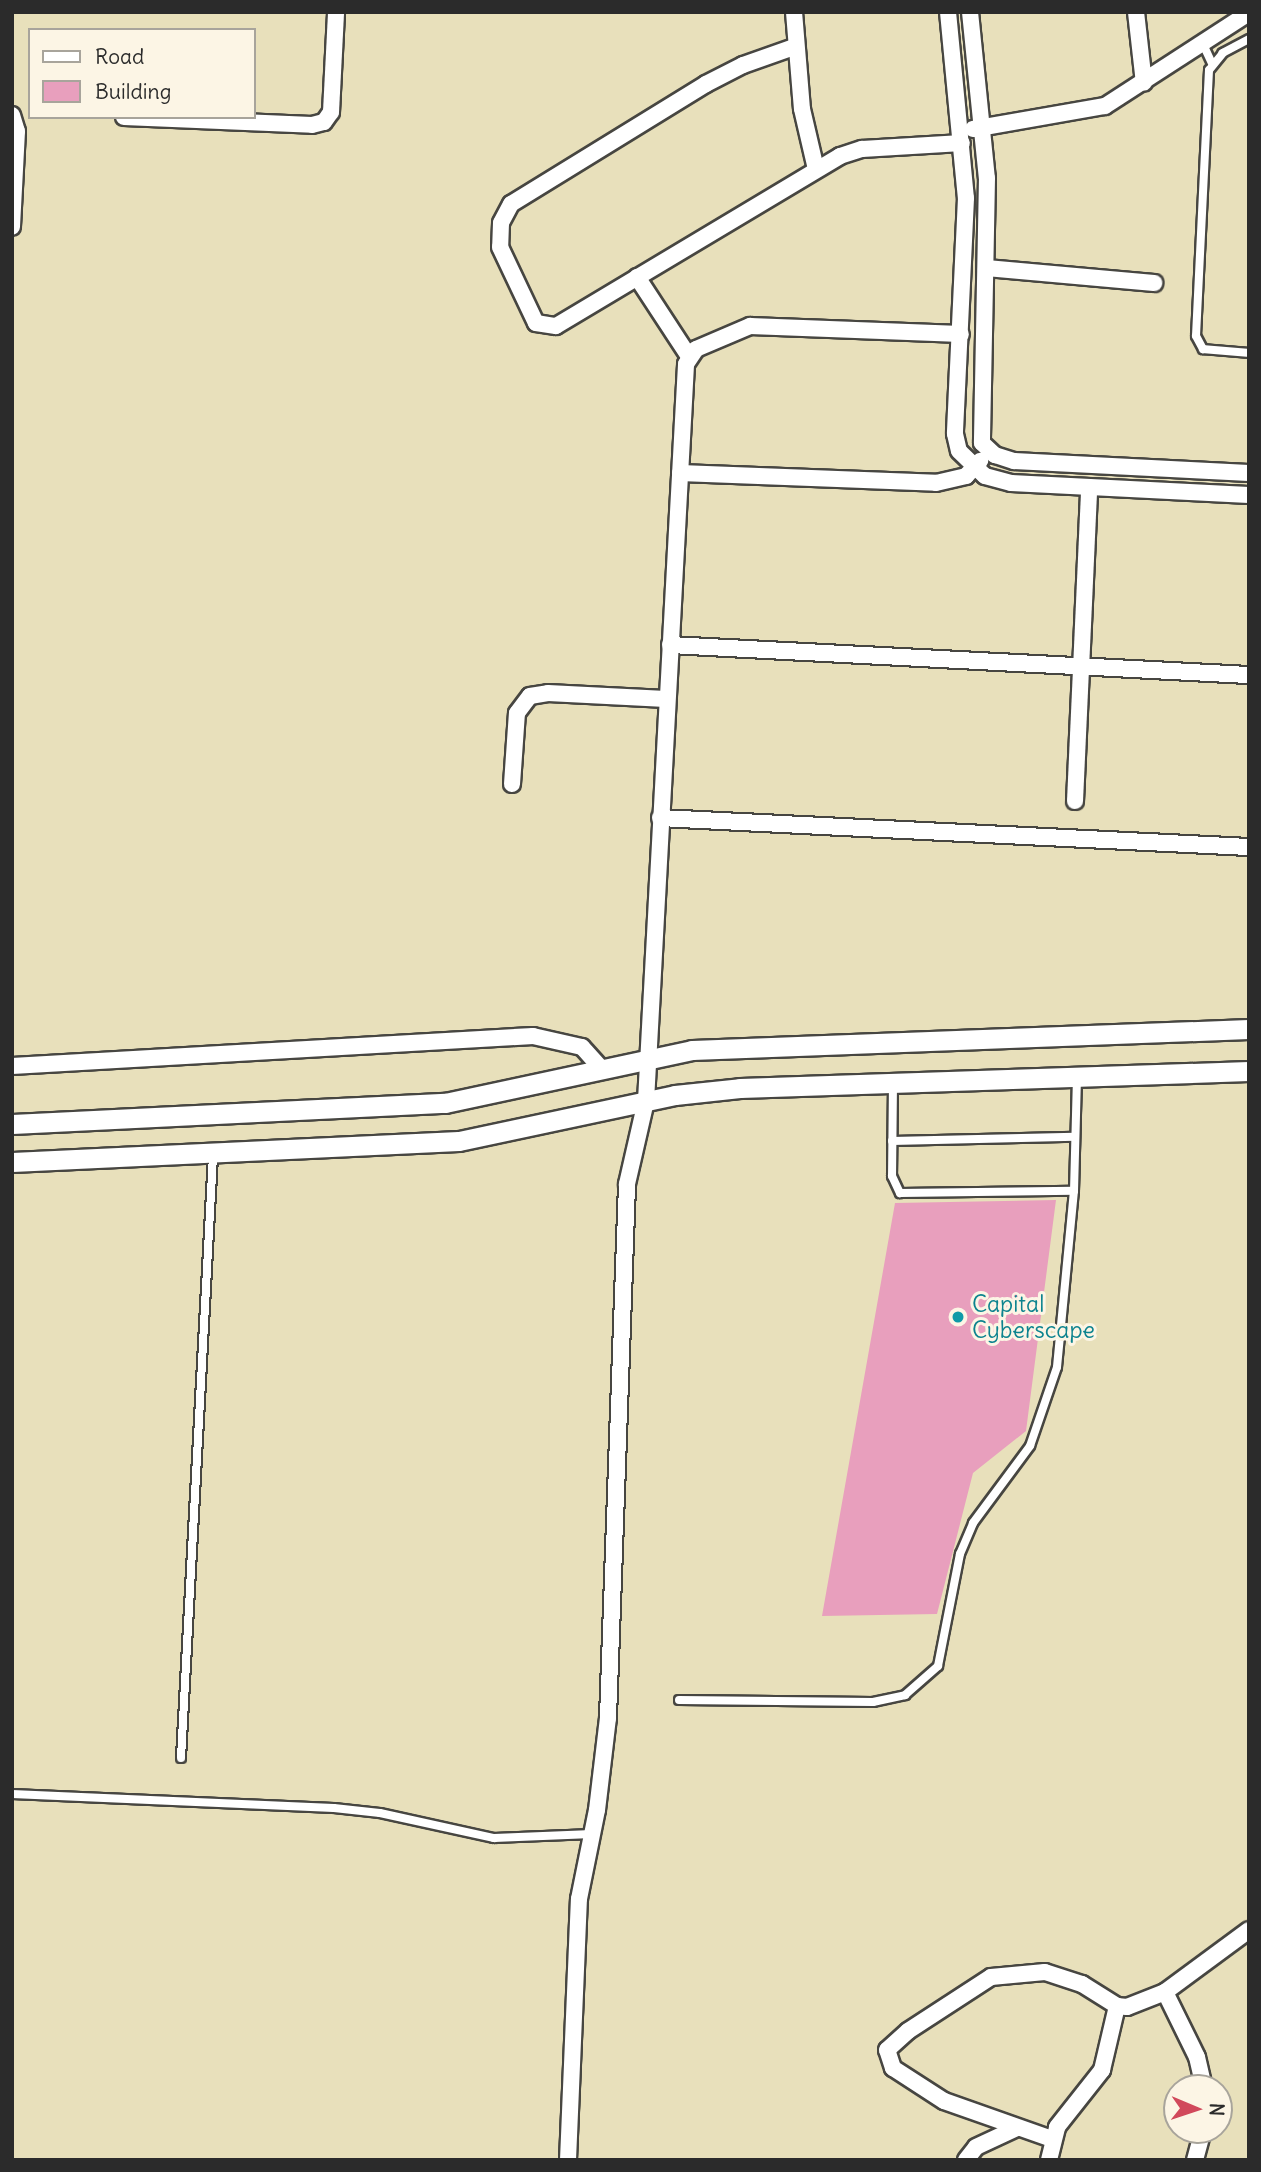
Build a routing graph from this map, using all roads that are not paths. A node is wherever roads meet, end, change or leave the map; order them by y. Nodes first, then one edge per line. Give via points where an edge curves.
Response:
1 (335, 12) edge
2 (794, 12) edge
3 (948, 12) edge
4 (970, 12) edge
5 (1136, 12) edge
6 (1249, 13) edge
7 (1249, 39) edge
8 (1202, 42) junction
9 (794, 47) junction
10 (1212, 63) junction
11 (1144, 83) junction
12 (12, 114) edge
13 (171, 119) edge
14 (984, 127) junction
15 (961, 137) junction
16 (816, 169) junction
17 (12, 227) edge
18 (986, 268) junction
19 (637, 277) junction
20 (1154, 283) dead end
21 (961, 334) junction
22 (1249, 353) edge
23 (688, 355) junction
24 (987, 450) junction
25 (975, 470) junction
26 (680, 473) junction
27 (1249, 473) edge
28 (1089, 487) junction
29 (1249, 495) edge
30 (670, 645) junction
31 (1082, 666) junction
32 (1249, 675) edge
33 (666, 699) junction
34 (512, 784) dead end
35 (1075, 801) dead end
36 (660, 818) junction
37 (1249, 847) edge
38 (1249, 1029) edge
39 (649, 1057) junction
40 (12, 1066) edge
41 (603, 1070) junction
42 (1249, 1071) edge
43 (1077, 1077) junction
44 (892, 1083) junction
45 (646, 1101) junction
46 (12, 1124) edge
47 (1075, 1137) junction
48 (892, 1141) junction
49 (213, 1156) junction
50 (12, 1162) edge
51 (1074, 1191) junction
52 (680, 1700) dead end
53 (181, 1758) dead end
54 (12, 1794) edge
55 (592, 1834) junction
56 (1249, 1930) edge
57 (1165, 1992) junction
58 (1117, 2006) junction
59 (1201, 2074) edge
60 (1017, 2128) junction
61 (1052, 2139) junction
62 (568, 2160) edge
63 (966, 2160) edge
64 (1049, 2160) edge

1 - 13 street via 331,112 324,122
2 - 9 street
3 - 15 street
4 - 14 street
5 - 11 street
6 - 8 street
7 - 10 lane
8 - 10 lane
8 - 11 street
9 - 16 street
9 - 19 street via 706,84 524,194 504,213 500,235 503,260 542,327 556,326
10 - 22 lane via 1206,84 1196,335 1203,349
11 - 14 street via 1091,112
12 - 17 street via 17,131
14 - 15 street
14 - 18 street
15 - 16 street via 862,149
15 - 21 street via 966,198
16 - 19 street
18 - 20 street
18 - 24 street via 979,389 980,433
19 - 23 street
21 - 23 street via 765,325 721,336
21 - 25 street via 955,441
23 - 26 street
24 - 25 street
24 - 27 street via 1014,461
25 - 26 street via 936,483
25 - 28 street via 1004,482
26 - 30 street
28 - 29 street
28 - 31 street
30 - 31 street
30 - 33 street
31 - 32 street
31 - 35 street
33 - 34 street via 530,696 517,713
33 - 36 street
36 - 37 street
36 - 39 street
38 - 39 street via 692,1050
39 - 41 street
39 - 45 street
40 - 41 street via 533,1036 582,1047
41 - 46 street via 445,1103
42 - 43 street
43 - 44 street
43 - 47 lane
44 - 45 street via 740,1088
44 - 48 lane
45 - 49 street via 488,1138
45 - 55 street via 627,1184 608,1718
47 - 48 lane
47 - 51 lane
48 - 51 lane via 895,1188 908,1196
49 - 50 street
49 - 53 lane
51 - 52 lane via 1057,1367 1030,1446 973,1523 960,1554 938,1666 905,1695 873,1702
54 - 55 lane via 334,1808 380,1813 494,1838
55 - 62 street via 579,1899
56 - 57 street
57 - 58 street
57 - 59 street
58 - 60 street via 1063,1977 1012,1972 975,1987 887,2050 893,2068 917,2086
58 - 61 street via 1102,2070 1070,2108
60 - 61 street
60 - 63 street via 976,2147
61 - 64 street

